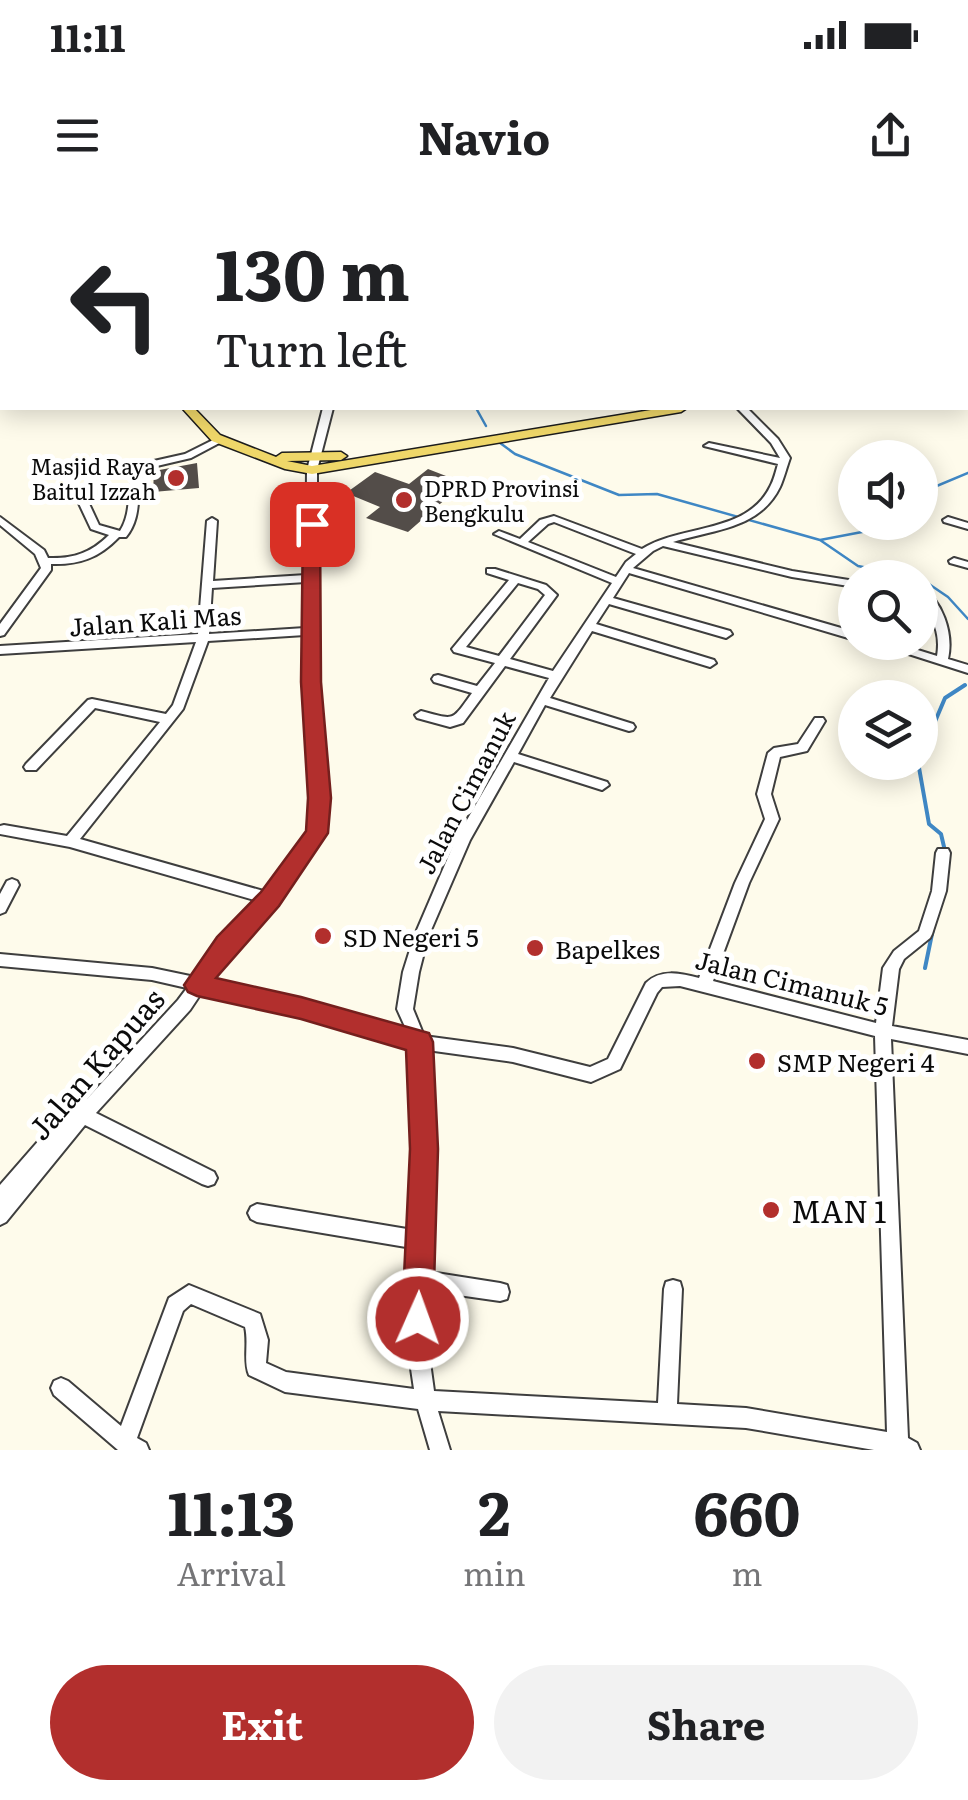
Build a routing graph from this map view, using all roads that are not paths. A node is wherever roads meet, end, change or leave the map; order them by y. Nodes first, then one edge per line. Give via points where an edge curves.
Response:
1 (190, 410) edge
2 (327, 410) edge
3 (629, 410) edge
4 (667, 410) edge
5 (744, 410) edge
6 (552, 426) junction
7 (220, 440) junction
8 (708, 446) dead end
9 (785, 462) junction
10 (313, 463) junction
11 (80, 495) dead end
12 (0, 520) edge
13 (212, 520) dead end
14 (948, 520) dead end
15 (968, 526) edge
16 (498, 534) dead end
17 (115, 535) junction
18 (660, 542) junction
19 (521, 543) junction
20 (641, 552) junction
21 (46, 561) junction
22 (954, 561) dead end
23 (968, 565) edge
24 (491, 572) dead end
25 (622, 576) junction
26 (311, 578) junction
27 (515, 580) junction
28 (838, 581) edge
29 (206, 585) junction
30 (607, 600) junction
31 (938, 620) edge
32 (589, 626) junction
33 (312, 631) junction
34 (0, 632) edge
35 (838, 632) edge
36 (726, 634) dead end
37 (202, 638) junction
38 (0, 650) edge
39 (938, 659) edge
40 (942, 660) junction
41 (501, 662) junction
42 (710, 663) dead end
43 (968, 669) edge
44 (556, 676) junction
45 (438, 679) dead end
46 (480, 691) junction
47 (542, 700) junction
48 (421, 715) dead end
49 (168, 719) junction
50 (819, 721) dead end
51 (629, 728) dead end
52 (511, 756) junction
53 (31, 767) dead end
54 (602, 785) dead end
55 (4, 830) dead end
56 (70, 842) junction
57 (943, 853) dead end
58 (12, 885) dead end
59 (270, 899) junction
60 (0, 908) edge
61 (0, 960) edge
62 (197, 985) junction
63 (704, 985) junction
64 (883, 1031) junction
65 (419, 1042) junction
66 (968, 1048) edge
67 (83, 1115) junction
68 (208, 1178) dead end
69 (0, 1198) edge
70 (257, 1213) dead end
71 (0, 1216) edge
72 (419, 1240) junction
73 (420, 1280) junction
74 (673, 1288) dead end
75 (500, 1292) dead end
76 (61, 1388) dead end
77 (425, 1400) junction
78 (667, 1414) junction
79 (132, 1446) edge
80 (904, 1447) edge
81 (440, 1450) edge

1 - 7 main road
2 - 10 street
3 - 6 main road
4 - 6 main road
5 - 9 street via 780,447
6 - 10 main road
7 - 10 main road via 289,466
7 - 17 street via 140,468 132,526
8 - 9 street
9 - 18 street, Jalan Cimanuk via 769,497 734,525
10 - 26 street
11 - 17 street via 92,524
12 - 21 street
13 - 29 street
14 - 15 street
16 - 19 street
17 - 21 street via 82,560
18 - 20 street, Jalan Cimanuk
18 - 28 street
19 - 20 street via 554,519
19 - 25 street
20 - 25 street, Jalan Cimanuk
21 - 34 street via 44,574
22 - 23 street
24 - 27 street
25 - 30 street, Jalan Cimanuk
25 - 35 street
26 - 29 street
26 - 33 street
27 - 41 street via 551,595
27 - 41 street via 458,646
29 - 37 street
30 - 32 street, Jalan Cimanuk
30 - 36 street
31 - 40 street via 948,644
32 - 42 street
32 - 44 street, Jalan Cimanuk
33 - 37 street, Jalan Kali Mas
33 - 59 street via 320,821 309,848
37 - 38 street, Jalan Kali Mas
37 - 49 street via 179,706
39 - 40 street
40 - 43 street
41 - 44 street
41 - 46 street
44 - 47 street, Jalan Cimanuk
45 - 46 street
46 - 48 street via 456,722
47 - 51 street
47 - 52 street, Jalan Cimanuk
49 - 53 street via 92,703
49 - 56 street
50 - 63 street via 802,748 774,754 764,794 772,818
52 - 54 street
52 - 65 street, Jalan Cimanuk via 463,839 420,937 405,1009
55 - 56 street
56 - 59 street
57 - 64 street via 925,934 891,968
58 - 60 street
59 - 62 street
61 - 62 street via 152,974
62 - 65 street
62 - 67 street, Jalan Kapuas
62 - 69 street, Jalan Kapuas via 176,1000
63 - 64 street, Jalan Cimanuk 5
63 - 65 street, Jalan Cimanuk 5 via 658,981 614,1064 591,1075
64 - 66 street, Jalan Cimanuk 5
64 - 80 street
65 - 72 street, Jalan Cimanuk
67 - 68 street
67 - 71 street, Jalan Kapuas
70 - 72 street
72 - 73 street, Jalan Cimanuk
73 - 75 street
73 - 77 street, Jalan Cimanuk
74 - 78 street
76 - 79 street
77 - 78 street
77 - 79 street via 265,1374 256,1368 253,1321 189,1294 176,1305
77 - 81 street, Jalan Cimanuk
78 - 80 street via 746,1418

